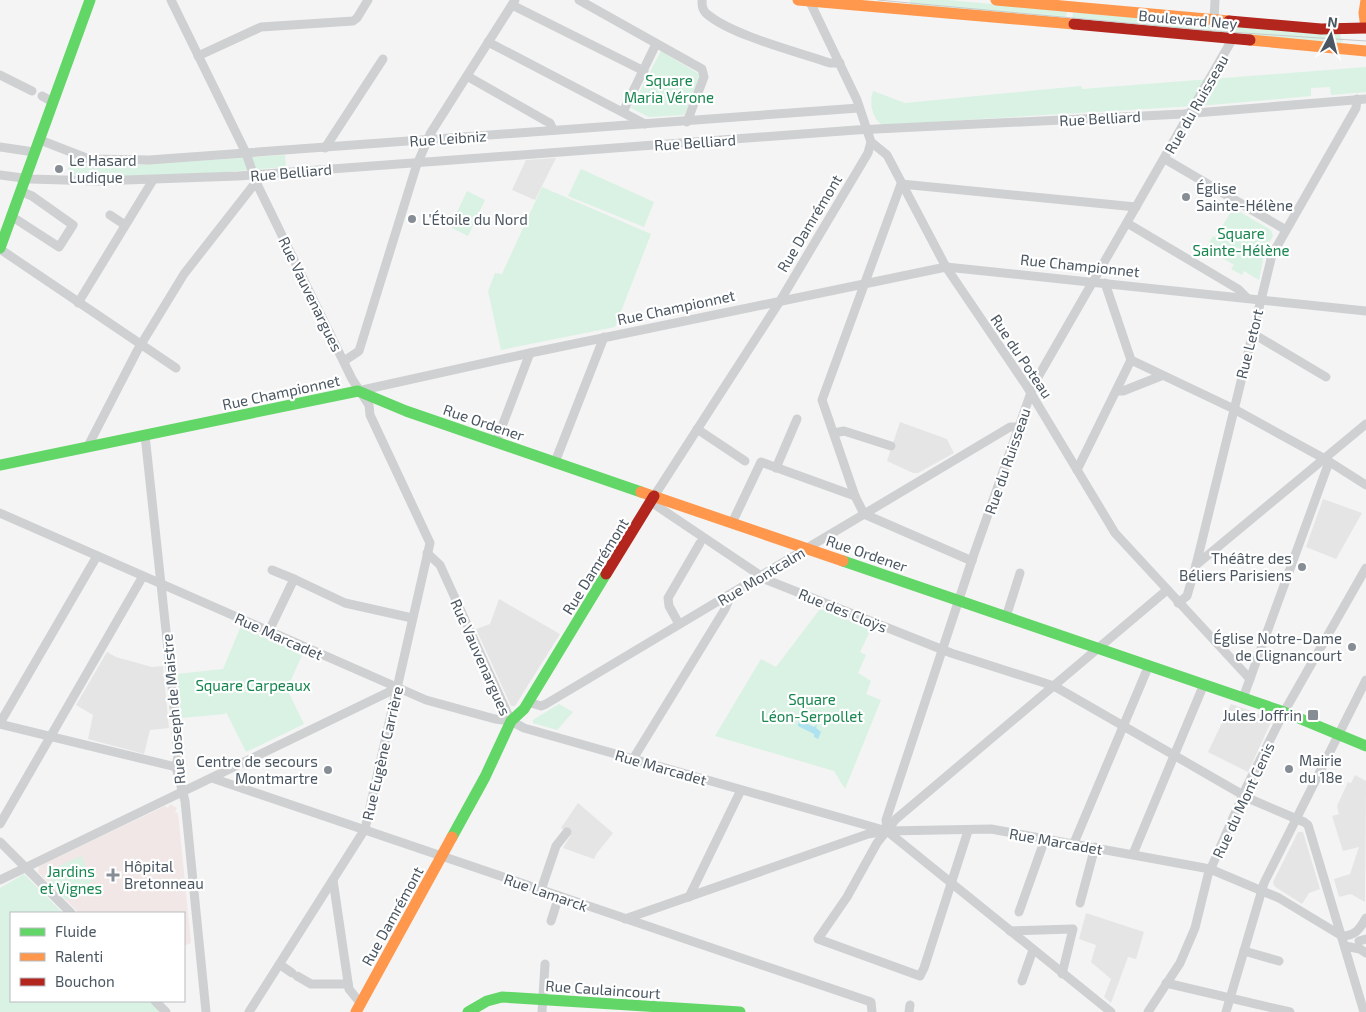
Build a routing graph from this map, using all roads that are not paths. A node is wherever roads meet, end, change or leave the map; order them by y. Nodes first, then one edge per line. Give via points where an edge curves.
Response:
1 (90, 0) edge
2 (171, 0) edge
3 (368, 0) edge
4 (578, 0) edge
5 (702, 0) edge
6 (798, 0) edge
7 (996, 0) edge
8 (1216, 0) edge
9 (1366, 0) edge
10 (810, 1) edge
11 (513, 2) edge
12 (1087, 4) edge
13 (1214, 20) junction
14 (1366, 28) edge
15 (1233, 38) junction
16 (488, 42) junction
17 (1366, 42) edge
18 (656, 44) junction
19 (1366, 51) edge
20 (198, 56) junction
21 (384, 59) dead end
22 (840, 63) junction
23 (644, 71) junction
24 (0, 75) edge
25 (467, 76) junction
26 (32, 91) dead end
27 (42, 96) dead end
28 (1362, 99) edge
29 (53, 102) junction
30 (859, 108) junction
31 (1194, 109) junction
32 (623, 112) junction
33 (687, 122) junction
34 (646, 124) junction
35 (553, 130) junction
36 (869, 130) junction
37 (40, 140) junction
38 (427, 140) junction
39 (871, 142) junction
40 (0, 147) edge
41 (325, 148) junction
42 (34, 152) junction
43 (246, 153) junction
44 (1165, 159) junction
45 (418, 162) junction
46 (0, 175) edge
47 (25, 178) junction
48 (256, 178) junction
49 (153, 180) junction
50 (901, 184) junction
51 (20, 191) junction
52 (1136, 207) junction
53 (110, 215) dead end
54 (11, 216) junction
55 (1127, 223) junction
56 (126, 225) junction
57 (1286, 230) junction
58 (0, 248) edge
59 (946, 266) junction
60 (1094, 282) junction
61 (866, 283) junction
62 (1105, 283) junction
63 (1247, 298) junction
64 (1260, 299) junction
65 (780, 301) junction
66 (78, 302) junction
67 (1366, 311) edge
68 (1252, 333) junction
69 (604, 337) junction
70 (140, 345) junction
71 (530, 353) junction
72 (1131, 360) junction
73 (344, 361) junction
74 (176, 368) dead end
75 (1161, 376) junction
76 (1326, 377) dead end
77 (358, 391) junction
78 (1117, 391) junction
79 (1030, 393) junction
80 (1234, 409) junction
81 (797, 419) dead end
82 (1366, 424) edge
83 (1018, 427) junction
84 (697, 429) junction
85 (834, 433) junction
86 (145, 435) junction
87 (496, 442) junction
88 (88, 446) junction
89 (891, 446) dead end
90 (1327, 460) junction
91 (746, 461) dead end
92 (555, 462) junction
93 (0, 465) edge
94 (776, 468) junction
95 (1077, 470) junction
96 (1366, 485) edge
97 (654, 496) junction
98 (855, 496) junction
99 (0, 513) edge
100 (864, 514) junction
101 (732, 523) junction
102 (700, 543) dead end
103 (806, 548) junction
104 (428, 554) junction
105 (97, 556) junction
106 (972, 561) junction
107 (1196, 565) junction
108 (1366, 568) edge
109 (272, 570) dead end
110 (1020, 573) dead end
111 (143, 576) junction
112 (761, 576) junction
113 (294, 579) junction
114 (1363, 582) edge
115 (161, 584) junction
116 (1167, 590) junction
117 (731, 595) junction
118 (960, 601) junction
119 (1178, 603) junction
120 (1006, 617) junction
121 (412, 618) junction
122 (679, 624) junction
123 (269, 631) junction
124 (1098, 648) junction
125 (943, 650) junction
126 (1149, 666) junction
127 (1250, 679) junction
128 (1366, 680) edge
129 (1204, 684) junction
130 (1054, 686) junction
131 (397, 688) junction
132 (1243, 698) junction
133 (528, 702) junction
134 (1284, 712) junction
135 (511, 721) junction
136 (0, 724) edge
137 (1124, 725) junction
138 (51, 735) junction
139 (1339, 735) junction
140 (1366, 746) edge
141 (1174, 755) junction
142 (633, 758) junction
143 (176, 767) junction
144 (212, 778) junction
145 (741, 790) junction
146 (180, 792) junction
147 (1244, 795) junction
148 (892, 802) junction
149 (905, 812) junction
150 (1296, 820) junction
151 (0, 824) edge
152 (365, 828) junction
153 (887, 831) junction
154 (968, 831) junction
155 (567, 832) dead end
156 (1045, 839) junction
157 (0, 842) edge
158 (1074, 843) junction
159 (1095, 847) junction
160 (1133, 854) junction
161 (441, 855) junction
162 (24, 866) junction
163 (1210, 869) junction
164 (0, 880) edge
165 (334, 880) junction
166 (951, 884) junction
167 (541, 890) junction
168 (1262, 891) junction
169 (559, 896) junction
170 (689, 897) junction
171 (1080, 903) dead end
172 (70, 912) edge
173 (1019, 912) dead end
174 (626, 918) junction
175 (1366, 918) edge
176 (551, 921) dead end
177 (1010, 931) junction
178 (1342, 936) junction
179 (1361, 943) edge
180 (1345, 946) junction
181 (1033, 950) junction
182 (1244, 951) junction
183 (1279, 961) dead end
184 (545, 964) dead end
185 (282, 966) dead end
186 (1062, 974) junction
187 (1022, 981) dead end
188 (348, 984) junction
189 (1166, 984) junction
190 (1230, 999) junction
191 (543, 1000) junction
192 (156, 1002) edge
193 (359, 1008) edge
194 (648, 1009) edge
195 (252, 1010) edge
196 (166, 1012) edge
197 (206, 1012) edge
198 (468, 1012) edge
199 (542, 1012) edge
200 (740, 1012) edge
201 (872, 1012) edge
202 (1111, 1012) edge
203 (1148, 1012) edge
204 (1226, 1012) edge
205 (1290, 1012) edge
206 (1364, 1012) edge

1 - 29 main road
2 - 20 street, Rue Vauvenargues
3 - 20 street via 353,21 261,27
4 - 18 street
5 - 22 street via 706,14 726,27 830,63
6 - 10 main road, Boulevard Ney
7 - 12 main road, Boulevard Ney
8 - 13 street
9 - 14 main road
10 - 15 main road, Boulevard Ney
10 - 22 street
11 - 16 street
11 - 23 street
12 - 13 main road, Boulevard Ney
13 - 14 main road, Boulevard Ney via 1321,29
14 - 17 main road
15 - 19 main road, Boulevard Ney
15 - 31 street, Rue du Ruisseau
16 - 25 street
16 - 32 street
18 - 23 street
18 - 33 street via 702,69 705,74
20 - 43 street, Rue Vauvenargues
21 - 41 street
22 - 30 street
23 - 32 street
24 - 26 street
25 - 35 street via 550,123
25 - 38 street
27 - 29 street
28 - 31 street, Rue Belliard
28 - 57 street, Rue Letort
29 - 37 main road
30 - 33 street, Rue Leibniz
30 - 36 street
31 - 36 street, Rue Belliard
31 - 44 street, Rue du Ruisseau
32 - 34 street
33 - 34 street, Rue Leibniz
34 - 35 street, Rue Leibniz
35 - 38 street, Rue Leibniz
36 - 39 street
36 - 45 street, Rue Belliard
37 - 42 main road
37 - 43 street, Rue Leibniz via 89,159 149,160
38 - 41 street, Rue Leibniz
38 - 45 street
39 - 50 street, Rue du Poteau via 887,155
39 - 65 street, Rue Damrémont via 868,153
40 - 42 street
41 - 43 street, Rue Leibniz
42 - 47 main road
43 - 48 street, Rue Vauvenargues
44 - 52 street, Rue du Ruisseau
44 - 57 street
45 - 48 street, Rue Belliard
45 - 73 street via 360,351
46 - 47 street, Rue Belliard
47 - 49 street, Rue Belliard
47 - 51 main road
48 - 49 street, Rue Belliard
48 - 70 street via 184,274
48 - 73 street, Rue Vauvenargues
49 - 56 street
50 - 52 street
50 - 59 street, Rue du Poteau
50 - 61 street
51 - 54 main road
51 - 54 street via 73,226 59,247
52 - 55 street, Rue du Ruisseau
53 - 56 street
54 - 58 main road
55 - 60 street, Rue du Ruisseau
55 - 63 street via 1238,289
56 - 66 street
57 - 64 street, Rue Letort via 1272,255
58 - 66 street
59 - 60 street, Rue Championnet
59 - 61 street, Rue Championnet
59 - 79 street, Rue du Poteau
60 - 62 street, Rue Championnet
60 - 79 street, Rue du Ruisseau
61 - 65 street, Rue Championnet
61 - 85 street via 822,400
62 - 63 street, Rue Championnet
62 - 72 street
63 - 64 street, Rue Championnet
64 - 67 street, Rue Championnet
64 - 68 street, Rue Letort
65 - 69 street, Rue Championnet
65 - 84 street, Rue Damrémont
66 - 70 street
68 - 76 street
68 - 80 street, Rue Letort
69 - 71 street, Rue Championnet
69 - 92 street
70 - 74 street
70 - 88 street
71 - 77 street, Rue Championnet
71 - 87 street
72 - 75 street
72 - 78 street
73 - 77 street, Rue Vauvenargues
75 - 78 street
75 - 80 street
77 - 86 main road, Rue Championnet
77 - 87 main road, Rue Ordener via 383,403
77 - 104 street, Rue Vauvenargues via 369,405 370,416 430,544
78 - 95 street
79 - 83 street, Rue du Ruisseau
79 - 95 street, Rue du Poteau
80 - 90 street
80 - 107 street, Rue Letort
81 - 94 street
82 - 90 street
83 - 100 street, Rue Montcalm via 1010,427
83 - 106 street, Rue du Ruisseau
84 - 91 street
84 - 97 street, Rue Damrémont
85 - 89 street via 844,431
85 - 98 street
86 - 88 main road, Rue Championnet
86 - 115 street, Rue Joseph de Maistre
87 - 92 main road, Rue Ordener
88 - 93 main road, Rue Championnet
90 - 96 street
90 - 107 street
90 - 127 street
92 - 97 main road, Rue Ordener
94 - 98 street
94 - 101 street via 761,462
95 - 116 street, Rue du Poteau via 1115,533
97 - 101 main road, Rue Ordener
97 - 112 street, Rue des Cloÿs via 654,504 660,509
97 - 133 main road, Rue Damrémont
98 - 100 street
99 - 105 street, Rue Marcadet
100 - 103 street, Rue Montcalm
100 - 106 street
101 - 103 main road, Rue Ordener
102 - 122 street via 668,598
103 - 112 street, Rue Montcalm
103 - 118 main road, Rue Ordener
104 - 121 street, Rue Eugène Carrière
104 - 135 street, Rue Vauvenargues via 440,565
105 - 111 street, Rue Marcadet
105 - 136 street
106 - 118 street, Rue du Ruisseau
107 - 119 street, Rue Letort via 1187,596
108 - 114 street, Rue du Mont Cenis
109 - 113 street
110 - 120 street
111 - 115 street, Rue Marcadet
111 - 138 street
112 - 117 street, Rue Montcalm
112 - 125 street, Rue des Cloÿs
113 - 121 street via 345,603
113 - 123 street
114 - 134 street, Rue du Mont Cenis
115 - 123 street, Rue Marcadet
115 - 143 street, Rue Joseph de Maistre via 178,756
116 - 119 street, Rue du Poteau
116 - 124 street
117 - 122 street, Rue Montcalm
117 - 142 street via 726,609
118 - 120 main road, Rue Ordener
118 - 125 street, Rue du Ruisseau
119 - 127 street, Rue du Poteau
120 - 124 main road, Rue Ordener
121 - 131 street, Rue Eugène Carrière
122 - 133 street, Rue Montcalm via 546,704 541,706
123 - 131 street, Rue Marcadet
124 - 126 main road, Rue Ordener
124 - 130 street
125 - 130 street, Rue des Cloÿs
125 - 148 street, Rue du Ruisseau
126 - 129 main road, Rue Ordener
126 - 137 street
127 - 132 street
128 - 139 street
129 - 132 main road, Rue Ordener
129 - 141 street
130 - 137 street, Rue des Cloÿs
130 - 149 street
131 - 135 street, Rue Marcadet via 426,700
131 - 144 street
131 - 152 street, Rue Eugène Carrière
132 - 134 main road, Rue Ordener
133 - 135 main road, Rue Damrémont
134 - 139 main road, Rue Ordener
134 - 147 street, Rue du Mont Cenis
135 - 142 street, Rue Marcadet via 524,728
135 - 161 main road, Rue Damrémont via 485,777
136 - 138 street
137 - 141 street, Rue des Cloÿs
137 - 158 street
138 - 143 street
138 - 151 street
139 - 140 main road, Rue Ordener
139 - 150 street
141 - 147 street, Rue des Cloÿs
141 - 160 street
142 - 145 street, Rue Marcadet
143 - 146 street, Rue Joseph de Maistre
144 - 146 street
144 - 152 street, Rue Lamarck
145 - 153 street, Rue Marcadet
145 - 170 street
146 - 162 street
146 - 197 street, Rue Joseph de Maistre via 184,801
147 - 150 street, Rue des Cloÿs
147 - 163 street, Rue du Mont Cenis
148 - 149 street
148 - 153 street, Rue du Ruisseau via 886,820
149 - 153 street
150 - 168 street
150 - 178 street via 1308,825
152 - 161 street, Rue Lamarck
152 - 165 street, Rue Eugène Carrière
153 - 154 street, Rue Marcadet
153 - 166 street
153 - 166 street via 818,939 920,976
153 - 170 street via 855,839
154 - 156 street, Rue Marcadet via 991,829
154 - 166 street
155 - 167 street via 556,846
156 - 158 street, Rue Marcadet
156 - 173 street
157 - 162 street
158 - 159 street, Rue Marcadet
159 - 160 street, Rue Marcadet
159 - 171 street
160 - 163 street, Rue Marcadet
161 - 167 street, Rue Lamarck
161 - 193 main road, Rue Damrémont
162 - 164 street
162 - 172 street
163 - 168 street, Rue Marcadet
163 - 189 street, Rue du Mont Cenis via 1195,928 1180,963
165 - 188 street
165 - 195 street, Rue Eugène Carrière
166 - 177 street
167 - 169 street, Rue Lamarck
168 - 178 street, Rue Marcadet
168 - 182 street
169 - 174 street, Rue Lamarck
169 - 176 street
170 - 174 street
174 - 201 street, Rue Lamarck via 871,1002
175 - 179 street via 1359,930
177 - 181 street
177 - 186 street via 1073,929
178 - 179 street
178 - 180 street
179 - 180 street
180 - 206 street
181 - 186 street
181 - 187 street
182 - 183 street
182 - 190 street
184 - 191 street
185 - 188 street via 311,984
186 - 202 street
188 - 193 street
189 - 190 street
189 - 203 street, Rue du Mont Cenis
190 - 204 street
190 - 205 street
191 - 194 main road, Rue Caulaincourt
191 - 198 main road, Rue Caulaincourt via 502,997
191 - 199 street
192 - 196 street
194 - 200 main road, Rue Caulaincourt

